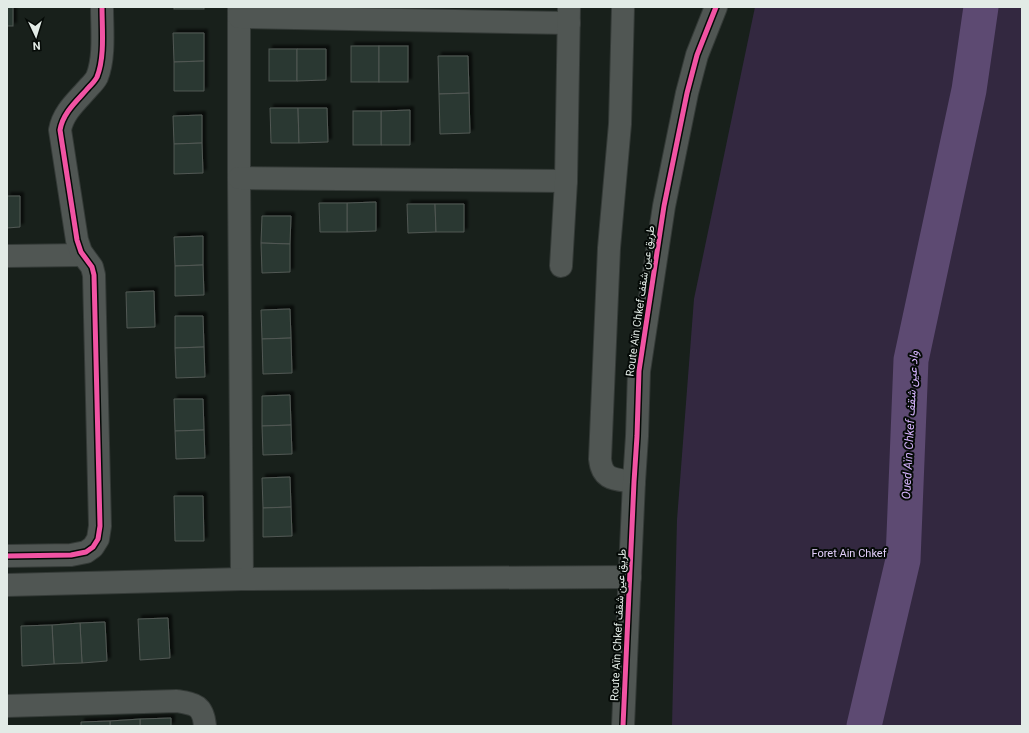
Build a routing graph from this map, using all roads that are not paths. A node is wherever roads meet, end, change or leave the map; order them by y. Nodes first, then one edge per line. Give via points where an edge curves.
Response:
1 (102, 7) edge
2 (623, 7) edge
3 (716, 7) edge
4 (239, 12) edge
5 (569, 15) edge
6 (239, 178) junction
7 (566, 182) junction
8 (83, 255) junction
9 (7, 256) edge
10 (561, 266) dead end
11 (634, 482) junction
12 (16, 556) edge
13 (630, 577) junction
14 (242, 579) junction
15 (16, 585) edge
16 (7, 706) edge
17 (205, 726) edge
18 (623, 726) edge

1 - 8 street via 102,46 96,79 65,115 60,130 77,240
2 - 11 street via 620,124 609,248 600,459 601,468 606,475
3 - 11 street, Route Aïn Chkef طريق عين شقف via 697,54 664,206 638,370 638,436
4 - 5 street
4 - 6 street
5 - 7 street
6 - 7 street
6 - 14 street
7 - 10 street
8 - 9 street
8 - 12 street via 92,267 94,275 100,526 98,539 86,552 72,555
11 - 13 street, Route Aïn Chkef طريق عين شقف
12 - 15 street
13 - 14 street
13 - 18 street, Route Aïn Chkef طريق عين شقف
14 - 15 street
16 - 17 street via 177,701 193,704 202,711

